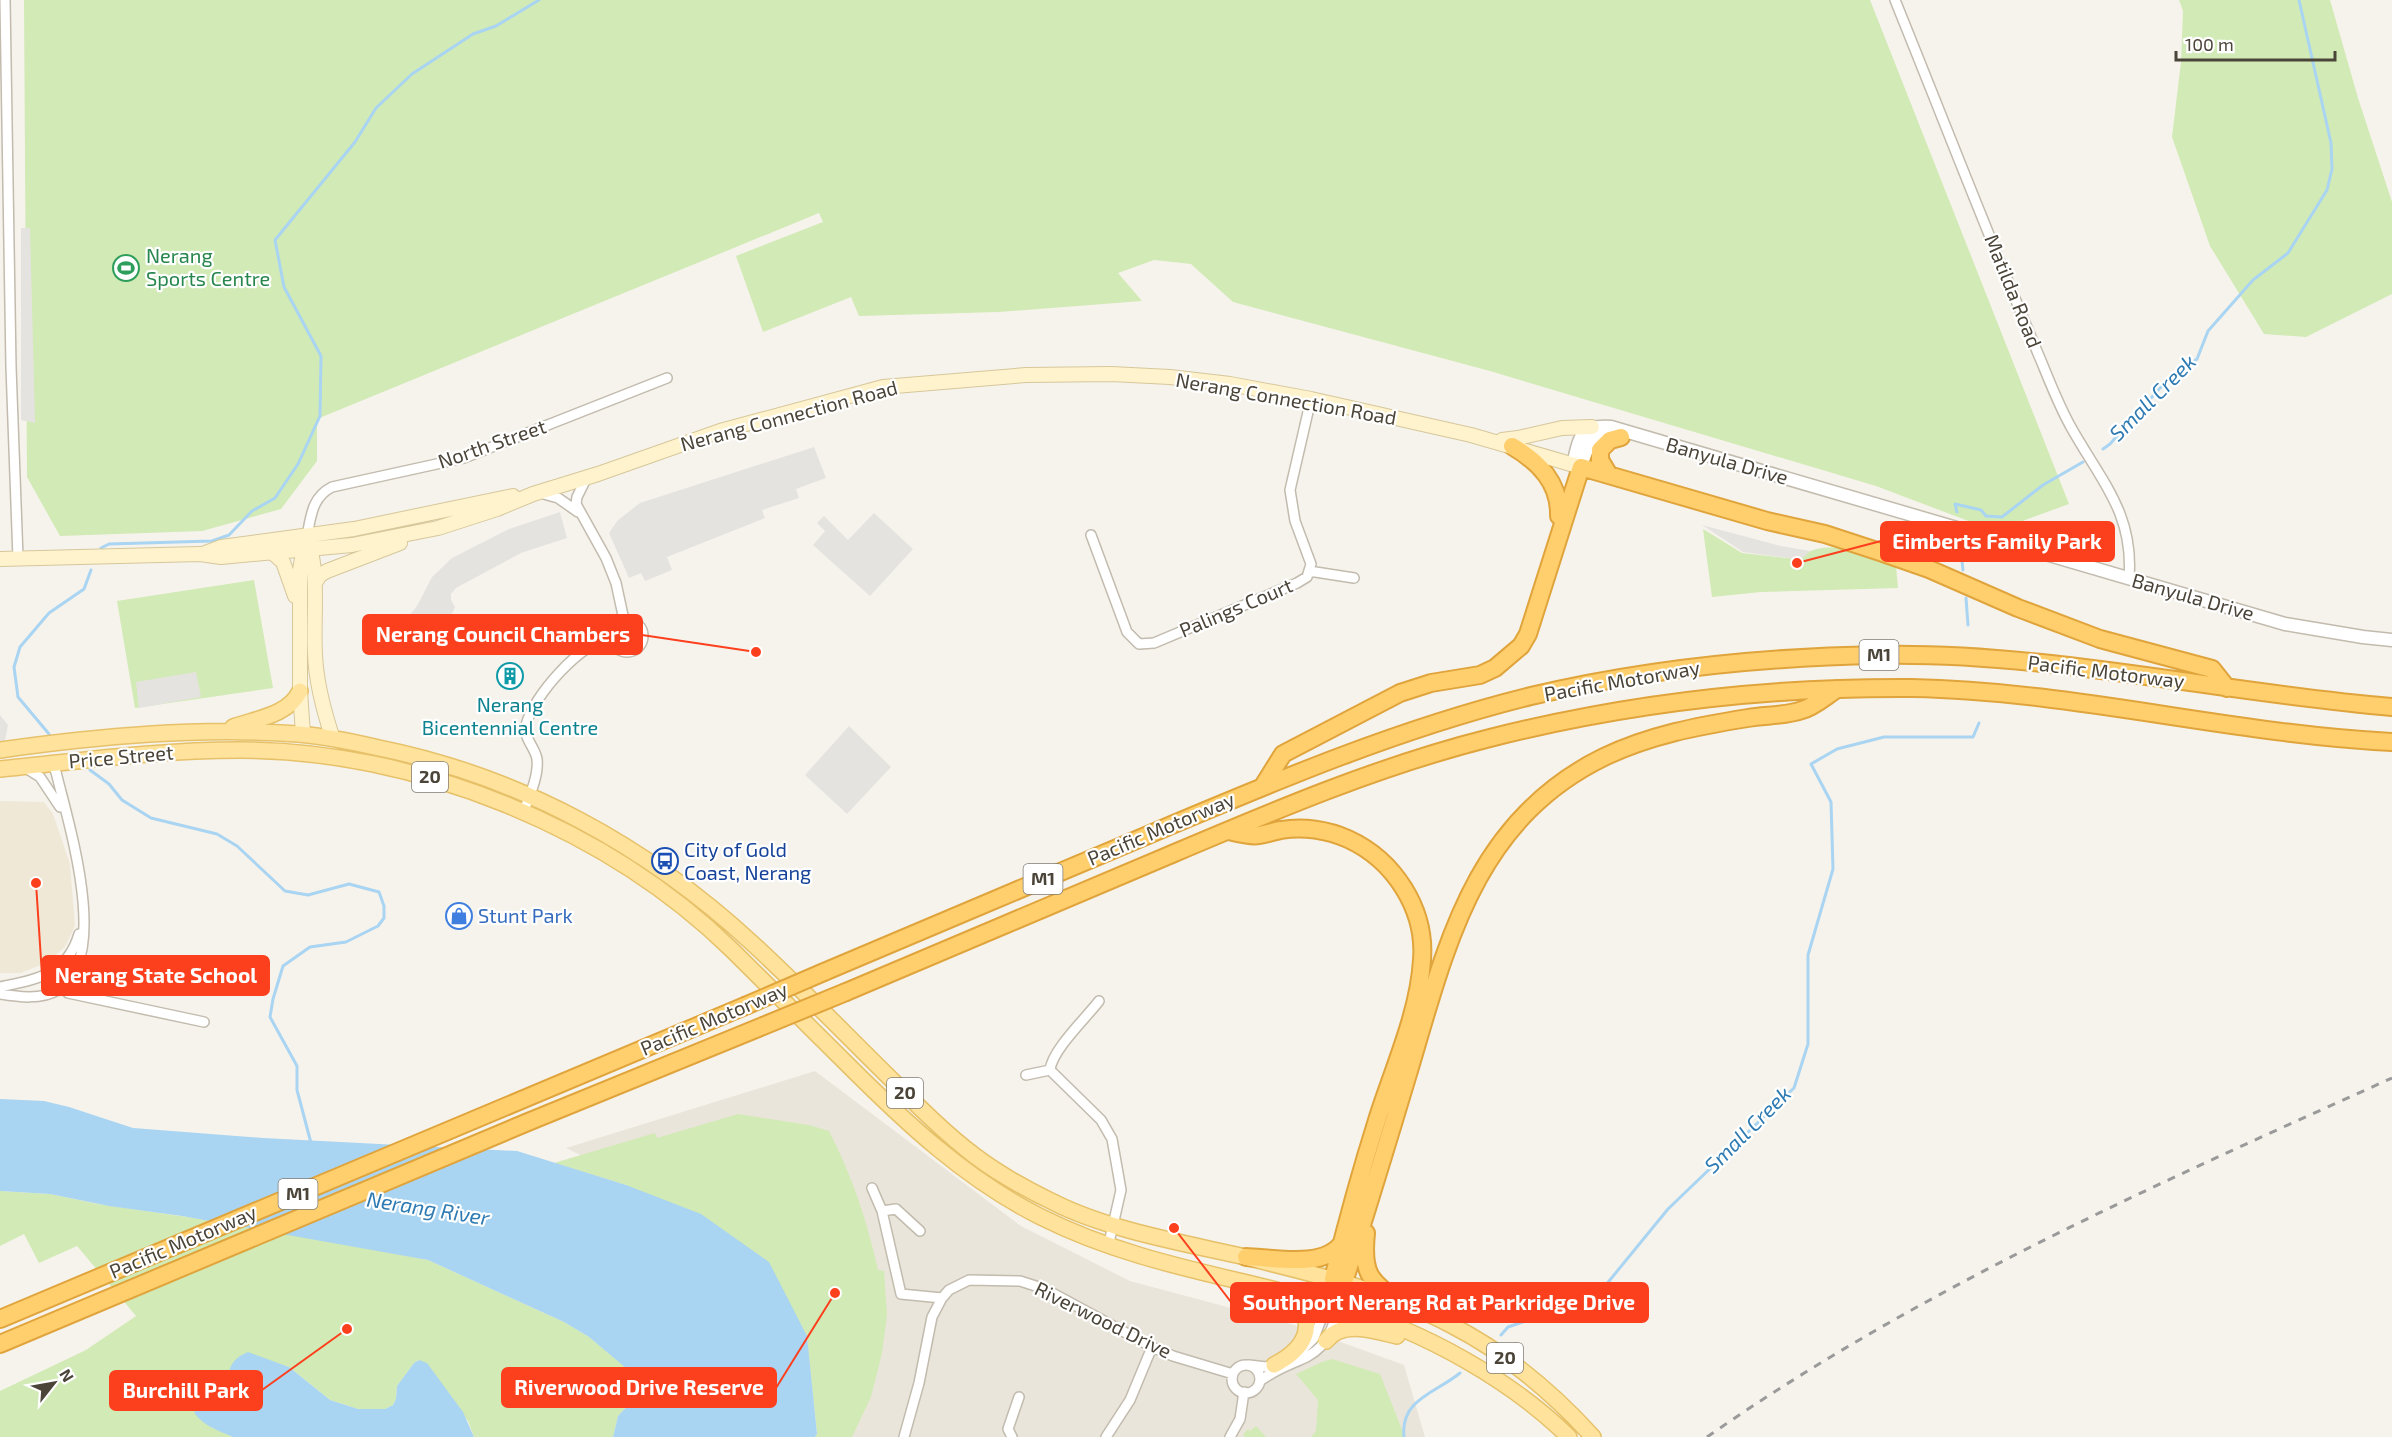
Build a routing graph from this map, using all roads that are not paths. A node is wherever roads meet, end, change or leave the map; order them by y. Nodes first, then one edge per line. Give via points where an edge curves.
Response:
1 (5, 0) edge
2 (1895, 0) edge
3 (4, 155) edge
4 (0, 367) edge
5 (11, 367) junction
6 (667, 378) dead end
7 (1311, 399) junction
8 (1592, 427) junction
9 (1621, 437) junction
10 (1652, 439) junction
11 (1488, 440) junction
12 (1512, 446) junction
13 (1577, 466) junction
14 (1609, 475) junction
15 (587, 477) junction
16 (535, 493) junction
17 (580, 513) junction
18 (1559, 516) junction
19 (438, 528) junction
20 (1091, 535) dead end
21 (1557, 538) junction
22 (307, 545) junction
23 (273, 553) junction
24 (200, 554) junction
25 (18, 558) junction
26 (0, 559) edge
27 (1309, 571) junction
28 (1354, 578) dead end
29 (2129, 578) junction
30 (315, 583) junction
31 (300, 613) junction
32 (624, 620) junction
33 (611, 638) junction
34 (2392, 640) edge
35 (2227, 688) junction
36 (1838, 689) junction
37 (300, 691) junction
38 (2392, 707) edge
39 (219, 731) junction
40 (303, 734) junction
41 (333, 739) junction
42 (2392, 742) edge
43 (0, 751) edge
44 (332, 757) junction
45 (52, 764) junction
46 (21, 767) junction
47 (0, 769) edge
48 (1263, 786) junction
49 (530, 794) junction
50 (524, 813) junction
51 (68, 823) junction
52 (1227, 831) junction
53 (83, 914) junction
54 (52, 972) junction
55 (0, 987) edge
56 (62, 988) junction
57 (0, 994) edge
58 (1099, 1001) dead end
59 (204, 1022) dead end
60 (1050, 1070) junction
61 (1026, 1076) dead end
62 (873, 1188) dead end
63 (1368, 1208) junction
64 (882, 1211) junction
65 (1114, 1225) junction
66 (920, 1231) dead end
67 (1342, 1242) junction
68 (1108, 1247) junction
69 (1246, 1257) junction
70 (1338, 1281) junction
71 (1296, 1296) junction
72 (942, 1298) junction
73 (1401, 1303) junction
74 (1333, 1305) junction
75 (1, 1319) edge
76 (1326, 1341) junction
77 (0, 1344) edge
78 (1152, 1347) junction
79 (1438, 1347) junction
80 (1249, 1365) junction
81 (1274, 1365) junction
82 (1233, 1374) junction
83 (1260, 1381) junction
84 (1244, 1392) junction
85 (1019, 1396) dead end
86 (904, 1437) edge
87 (1012, 1437) edge
88 (1106, 1437) edge
89 (1230, 1437) edge
90 (1569, 1437) edge
91 (1593, 1437) edge

1 - 3 street
2 - 29 street, Matilda Road via 2042,362 2071,427 2119,510 2128,534
3 - 5 street
4 - 5 street
5 - 25 street
6 - 22 street, North Street via 464,458 332,487 316,501
7 - 11 main road, Nerang Connection Road
7 - 15 main road, Nerang Connection Road via 1230,384 1111,374 1026,375 883,387 720,431
7 - 27 street, Palings Court via 1290,490 1295,521 1311,564
8 - 10 street, Banyula Drive via 1611,427
8 - 11 main road
8 - 13 street via 1579,441
9 - 10 street, Banyula Drive
9 - 13 street, Banyula Drive via 1604,436 1592,441
9 - 14 highway via 1610,440 1599,453
10 - 29 street, Banyula Drive
11 - 12 main road, Nerang Connection Road
12 - 13 main road, Nerang Connection Road
12 - 18 highway via 1547,475 1557,495
13 - 14 highway
13 - 18 highway
13 - 21 highway
14 - 35 highway via 1825,534 1929,569 2018,609 2100,639 2212,669
15 - 16 main road, Nerang Connection Road
15 - 17 street via 576,500
16 - 17 street via 558,498
16 - 19 main road, Nerang Connection Road
16 - 22 main road, Nerang Connection Road via 389,523
17 - 32 street via 606,558
18 - 21 highway
19 - 22 main road, Nerang Connection Road via 367,543
19 - 30 main road via 327,571
20 - 27 street, Palings Court via 1127,632 1139,644 1154,643 1297,583
21 - 48 highway via 1528,634 1509,658 1480,675 1431,683 1382,702 1283,754
22 - 23 main road, Nerang Connection Road
22 - 24 main road, Nerang Connection Road via 221,547
22 - 30 main road, North Street
22 - 31 main road, North Street via 300,570
23 - 24 main road, Nerang Connection Road via 221,557
23 - 31 main road via 286,569
24 - 25 main road, Nerang Connection Road
25 - 26 main road, Nerang Connection Road
27 - 28 street
29 - 34 street, Banyula Drive via 2284,624
30 - 41 main road, North Street via 316,663
31 - 37 main road, North Street
32 - 33 street via 617,623
32 - 33 street via 636,622 643,631 638,648 621,651
33 - 49 street via 586,647 531,711 526,736 537,761
35 - 38 highway, Pacific Motorway / M1
35 - 48 highway, Pacific Motorway / M1 via 2056,664 1944,656 1871,655 1745,662 1618,679 1532,696 1401,734
36 - 42 highway, Pacific Motorway / M1 via 1946,689 2049,698 2294,734
36 - 52 highway, Pacific Motorway / M1 via 1671,702 1546,724 1382,771
36 - 63 highway via 1803,710 1701,726 1630,745 1572,776 1518,823 1477,880 1450,939
37 - 39 main road via 290,706 280,711
37 - 40 main road, North Street
39 - 40 main road, 20
39 - 43 main road, Price Street / 20 via 133,734
40 - 41 main road, 20
40 - 44 main road via 313,746
41 - 49 main road, 20 via 438,762
43 - 45 main road via 39,754
44 - 45 main road, Price Street / 20 via 241,750 143,754
44 - 50 main road, 20 via 447,781
45 - 46 main road, Price Street / 20
45 - 51 street
46 - 47 main road, Price Street / 20
46 - 51 street via 40,777
48 - 75 highway, Pacific Motorway / M1, bridge
49 - 50 street
49 - 65 main road, 20 via 615,840 697,896 751,942 939,1126 977,1158 1059,1206
50 - 68 main road, 20 via 614,860 719,938 937,1149 1019,1205
51 - 53 street via 79,863
52 - 67 highway via 1257,836 1283,830 1311,830 1349,840 1376,856 1397,878 1419,922 1422,960 1417,995
52 - 77 highway, Pacific Motorway / M1, bridge
53 - 54 street via 74,948
53 - 56 street via 80,959
54 - 55 street
54 - 56 street
56 - 57 street via 47,996
56 - 59 street via 80,997
58 - 60 street via 1061,1047
60 - 61 street
60 - 65 street via 1101,1120 1112,1139 1121,1190
62 - 64 street
63 - 70 highway
63 - 73 highway via 1364,1251 1367,1271 1376,1286
64 - 66 street via 896,1209
64 - 72 street via 901,1294
65 - 68 street
65 - 69 main road, 20
67 - 69 highway via 1333,1252 1317,1259
67 - 70 highway
68 - 71 main road, 20
69 - 70 main road, 20
70 - 73 main road, 20
70 - 74 main road
71 - 74 main road, 20
71 - 81 main road via 1307,1316 1306,1333 1291,1354
72 - 78 street, Riverwood Drive via 969,1280 1020,1281 1045,1289
72 - 86 street via 932,1317 920,1383
73 - 91 main road, 20 via 1452,1325 1507,1360
74 - 76 street via 1334,1326
74 - 79 main road, 20 via 1402,1329
74 - 81 street via 1312,1342
76 - 79 main road via 1338,1331 1363,1329
76 - 83 street via 1309,1357
78 - 82 street, Riverwood Drive
78 - 88 street via 1130,1400
79 - 90 main road, 20 via 1494,1378
80 - 81 street
80 - 82 street via 1240,1366
80 - 83 street via 1256,1369
82 - 84 street via 1235,1387
83 - 84 street via 1254,1390
84 - 89 street via 1240,1419
85 - 87 street via 1008,1429

